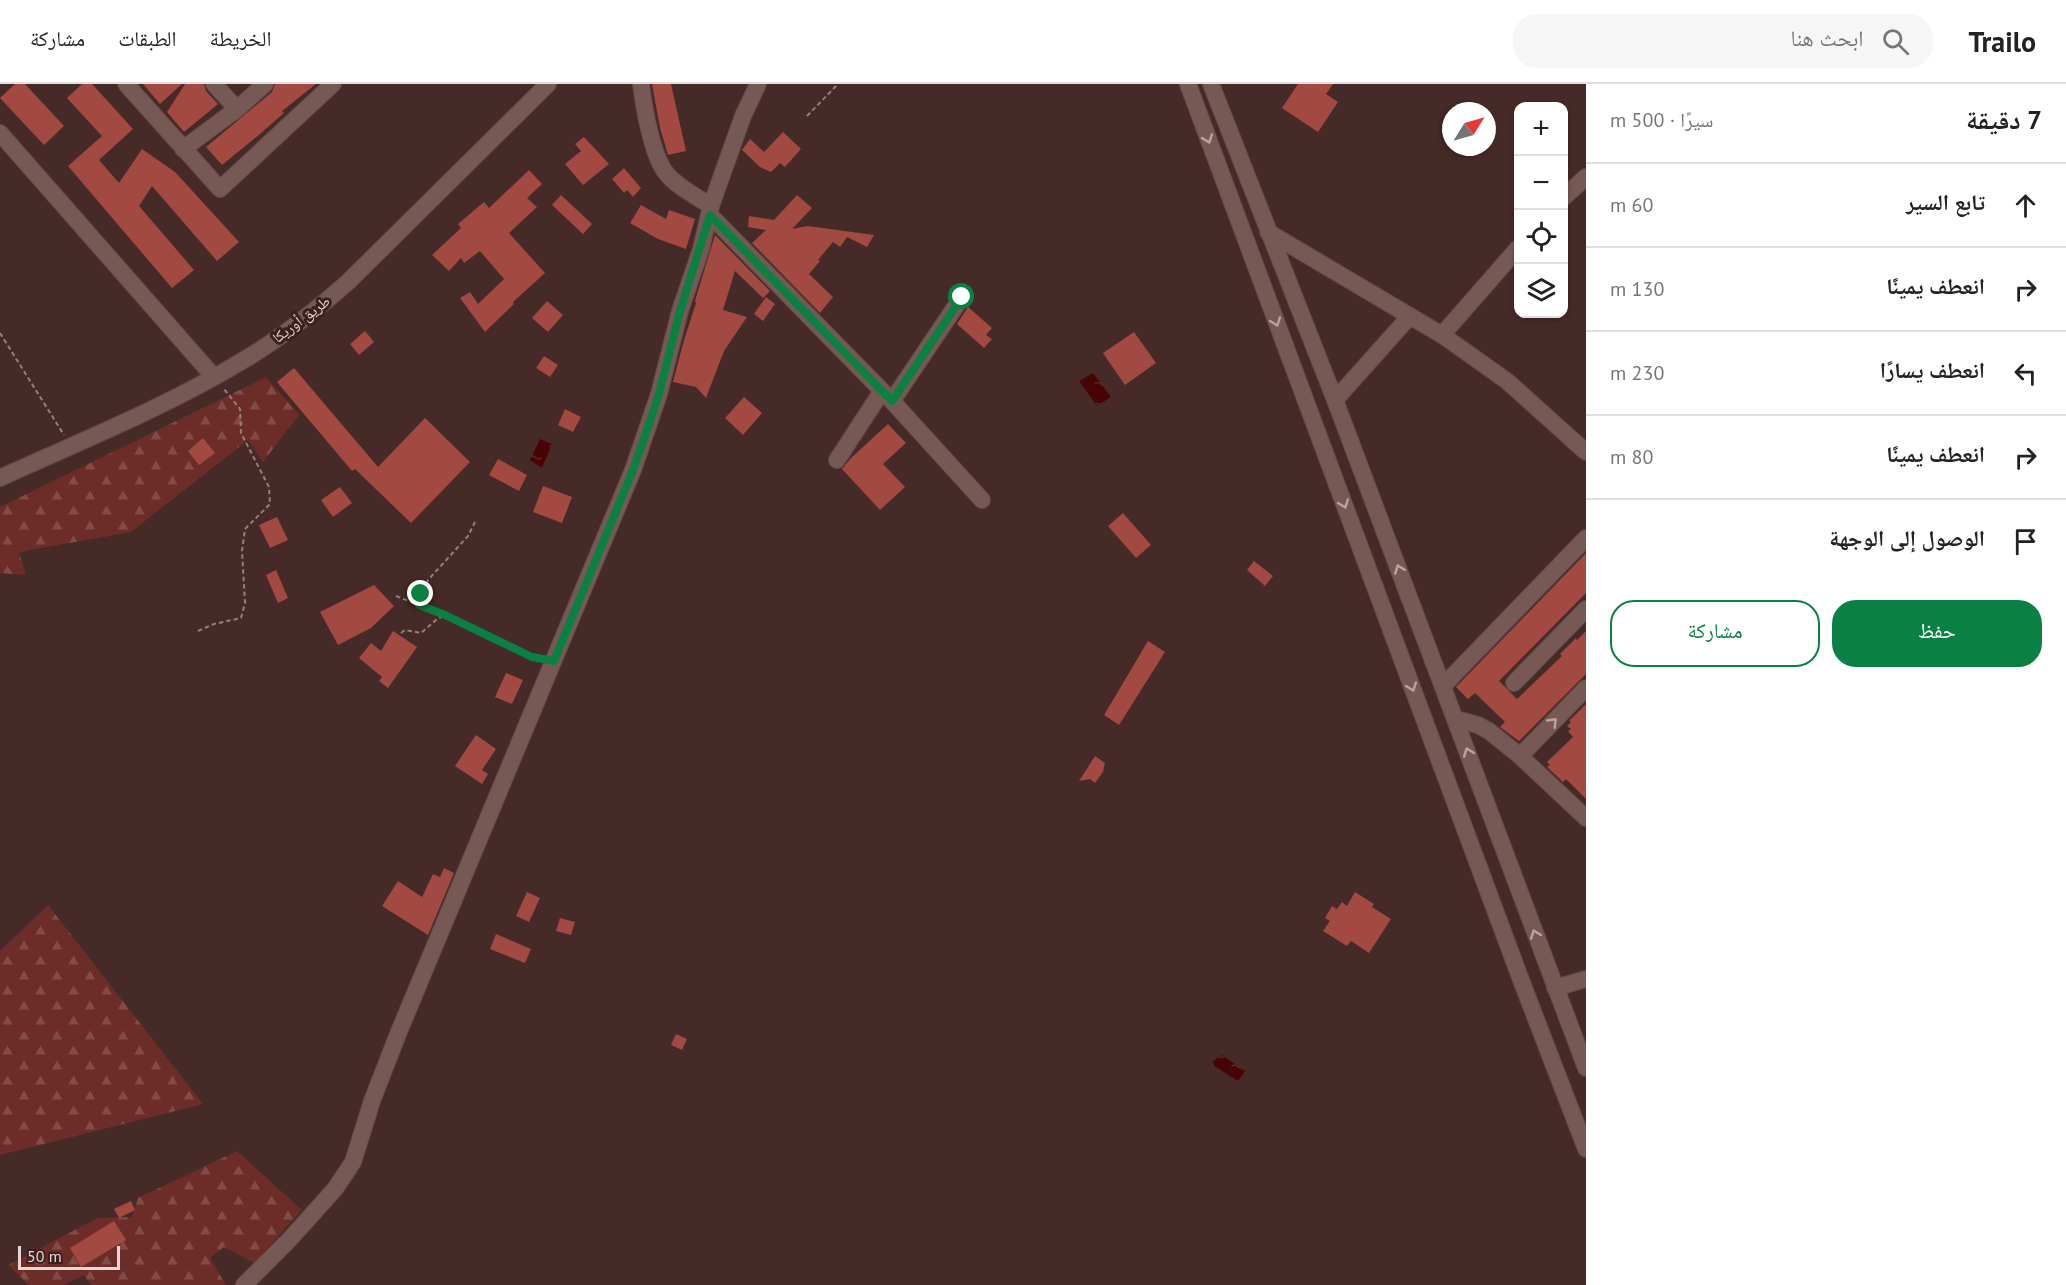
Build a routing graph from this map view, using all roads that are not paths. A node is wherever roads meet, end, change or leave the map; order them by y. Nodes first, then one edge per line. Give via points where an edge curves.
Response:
1 (126, 84) edge
2 (214, 84) edge
3 (265, 84) edge
4 (333, 84) edge
5 (548, 84) edge
6 (641, 84) edge
7 (758, 84) edge
8 (1188, 84) edge
9 (1211, 84) edge
10 (237, 109) junction
11 (0, 133) edge
12 (183, 149) junction
13 (1586, 177) edge
14 (1568, 193) edge
15 (1256, 202) junction
16 (1233, 209) junction
17 (711, 210) junction
18 (1268, 232) junction
19 (1245, 240) junction
20 (1514, 253) edge
21 (962, 297) dead end
22 (1410, 316) junction
23 (1442, 335) junction
24 (214, 377) junction
25 (887, 396) junction
26 (1335, 400) junction
27 (1586, 452) edge
28 (837, 460) dead end
29 (0, 478) edge
30 (982, 500) dead end
31 (1586, 538) edge
32 (1586, 609) edge
33 (1514, 683) dead end
34 (1443, 686) junction
35 (1586, 688) edge
36 (1456, 719) junction
37 (1520, 756) junction
38 (1586, 818) edge
39 (1549, 970) junction
40 (1586, 979) edge
41 (1521, 980) junction
42 (1557, 992) junction
43 (1532, 1007) junction
44 (1586, 1068) edge
45 (1586, 1149) edge
46 (244, 1285) edge

1 - 12 street
2 - 10 street
3 - 10 street
4 - 12 street via 221,189
5 - 24 street, طريق أوريكا via 322,305
6 - 17 street via 660,164
7 - 17 street
8 -> 16 street
9 - 15 street
10 - 12 street
11 - 24 street
13 - 14 street
15 - 16 street
15 - 18 street
16 - 19 street
17 - 25 street
17 - 46 street via 659,394 633,470 398,1035 353,1162 335,1189
18 - 19 street
18 - 22 street
18 - 26 street
19 -> 41 street
20 - 23 street
21 - 25 street
22 - 23 street
22 - 26 street
23 - 27 street via 1507,381
24 - 29 street, طريق أوريكا
25 - 28 street
25 - 30 street
34 -> 26 street
31 - 34 street
32 - 33 street
34 - 36 street
37 -> 35 street
36 - 37 street via 1484,727
39 -> 36 street
37 - 38 street
39 - 41 street
39 - 42 street
40 - 42 street
41 - 43 street
42 - 43 street
42 - 44 street
43 - 45 street

